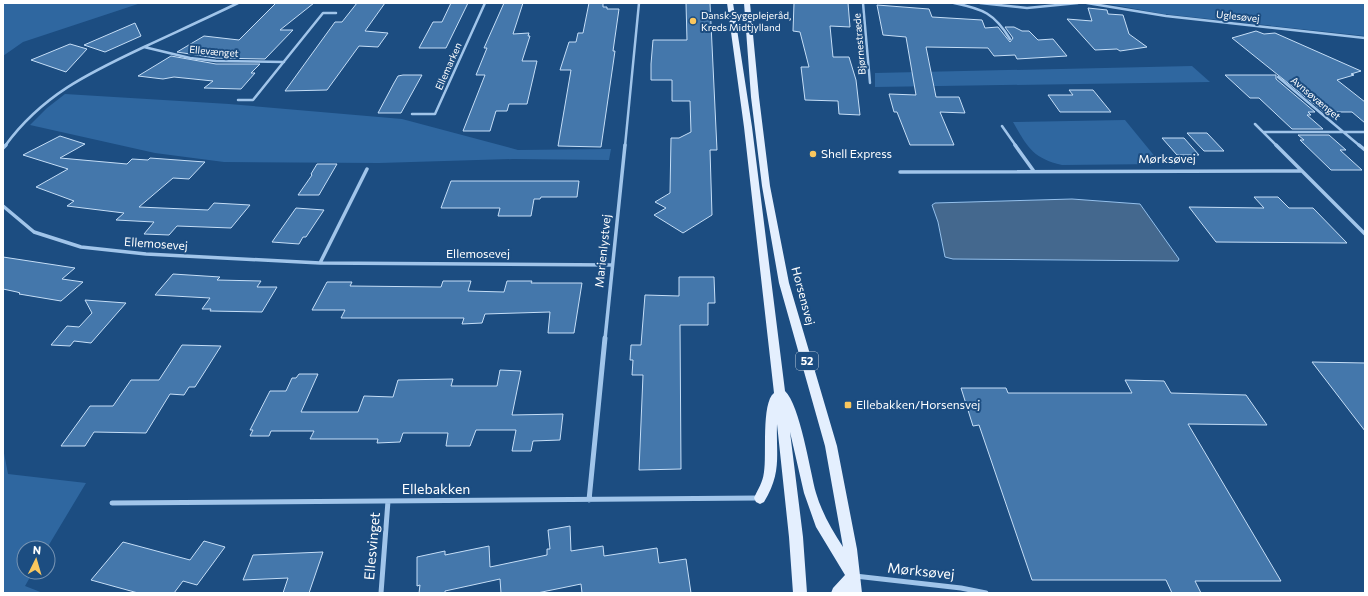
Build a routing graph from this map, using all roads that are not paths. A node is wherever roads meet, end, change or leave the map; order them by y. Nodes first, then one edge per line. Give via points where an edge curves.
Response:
1 (238, 3) edge
2 (486, 3) edge
3 (638, 3) edge
4 (730, 3) edge
5 (747, 3) edge
6 (863, 3) edge
7 (954, 3) edge
8 (980, 3) edge
9 (1078, 3) edge
10 (1086, 3) edge
11 (336, 13) dead end
12 (1365, 38) edge
13 (1010, 39) dead end
14 (143, 47) junction
15 (284, 62) junction
16 (1278, 77) dead end
17 (870, 83) dead end
18 (238, 100) dead end
19 (412, 114) dead end
20 (1255, 124) dead end
21 (1002, 126) dead end
22 (1263, 132) junction
23 (1343, 132) junction
24 (1365, 132) edge
25 (3, 148) edge
26 (1365, 150) edge
27 (367, 169) dead end
28 (1033, 170) junction
29 (1301, 171) junction
30 (900, 172) dead end
31 (3, 206) edge
32 (1365, 234) edge
33 (320, 263) junction
34 (612, 265) junction
35 (778, 387) junction
36 (760, 498) joint
37 (589, 500) junction
38 (388, 501) junction
39 (112, 502) dead end
40 (853, 576) junction
41 (381, 593) edge
42 (800, 593) edge
43 (838, 593) edge
44 (856, 593) edge
45 (986, 593) edge

1 - 14 street
2 - 19 street, Ellemarken via 435,114
3 - 34 street, Marienlystvej
4 - 35 main road, 52 via 748,127
5 - 40 main road, Horsensvej / 52 via 766,186 784,282 831,446
6 - 17 street, Bjørnestræde
7 - 13 street via 987,11 1001,24
8 - 9 street via 1027,8
10 - 12 street, Uglesøvej via 1166,16
11 - 15 street via 323,13
14 - 15 street, Ellevænget via 190,58
14 - 25 street via 94,70 57,92 34,110
15 - 18 street via 253,100
16 - 23 street, Avnsøvænget
20 - 22 street
21 - 28 street
22 - 23 street, Avnsøvænget
22 - 29 street
23 - 24 street, Avnsøvænget
23 - 26 street, Avnsøvænget
27 - 33 street
28 - 29 street, Mørksøvej
28 - 30 street, Mørksøvej
29 - 32 street
31 - 33 street, Ellemosevej via 34,232 81,247 146,254
33 - 34 street, Ellemosevej
34 - 37 street, Marienlystvej
35 - 36 main road, 52 via 771,425 772,471 768,487
35 - 40 main road, 52 via 792,417 810,493 820,521
35 - 42 main road, 52
36 - 37 street, Ellebakken
37 - 38 street, Ellebakken
38 - 39 street, Ellebakken
38 - 41 street, Ellesvinget
40 - 43 main road
40 - 44 main road, Horsensvej / 52
40 - 45 street, Mørksøvej

